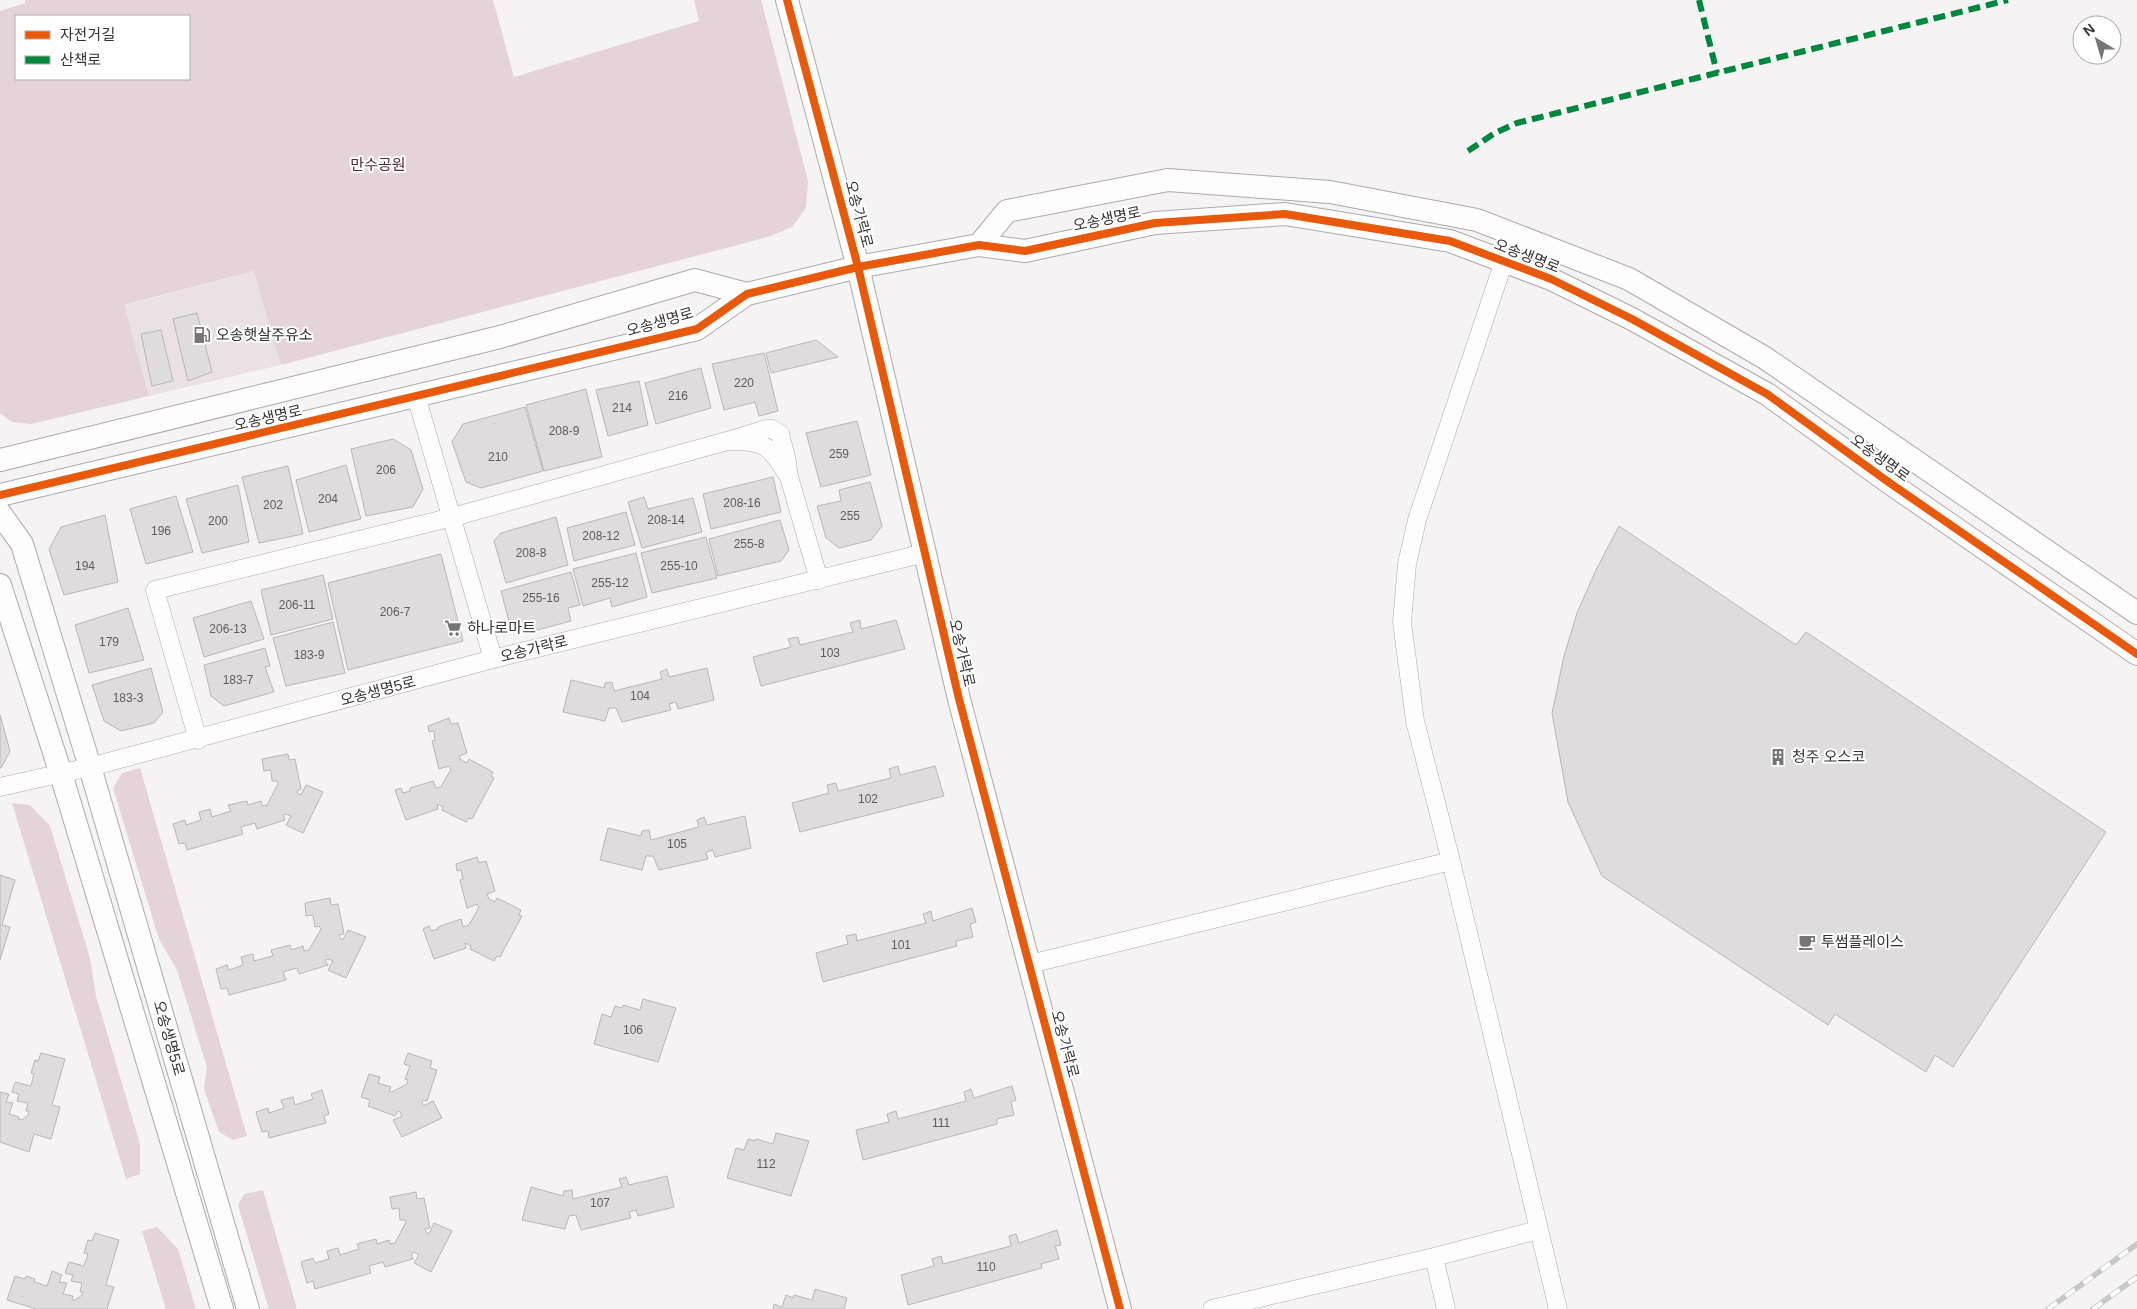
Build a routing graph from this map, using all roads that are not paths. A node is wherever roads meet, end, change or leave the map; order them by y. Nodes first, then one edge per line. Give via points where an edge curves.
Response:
1 (787, 0) edge
2 (979, 245) junction
3 (1504, 261) junction
4 (858, 267) junction
5 (747, 294) junction
6 (416, 396) junction
7 (0, 460) edge
8 (0, 495) edge
9 (0, 513) edge
10 (453, 517) junction
11 (925, 553) junction
12 (819, 580) junction
13 (0, 585) edge
14 (2137, 613) edge
15 (2137, 654) edge
16 (493, 659) junction
17 (198, 740) junction
18 (90, 767) junction
19 (61, 774) junction
20 (0, 787) edge
21 (1451, 861) junction
22 (1030, 964) junction
23 (1538, 1230) junction
24 (1434, 1257) junction
25 (222, 1309) edge
26 (248, 1309) edge
27 (1120, 1309) edge
28 (1212, 1309) edge
29 (1446, 1309) edge
30 (1558, 1309) edge

1 - 4 street, 오송가락로
2 - 3 street, 오송생명로 via 1025,251 1155,223 1285,214 1450,241
2 - 4 street, 오송생명로
2 - 14 street, 오송생명로 via 1007,211 1168,180 1330,192 1477,220 1629,279 1765,358
3 - 15 street, 오송생명로 via 1551,279 1624,315 1766,394
3 - 21 street via 1417,520 1407,564 1402,622 1415,721
4 - 5 street, 오송생명로
4 - 11 street, 오송가락로
5 - 6 street, 오송생명로 via 697,329
5 - 7 street, 오송생명로 via 695,280 500,337
6 - 8 street, 오송생명로
6 - 10 street
9 - 18 street, 오송생명5로 via 22,544
10 - 12 street via 766,429 777,431 782,440 789,477
10 - 16 street
10 - 17 street via 155,590
11 - 12 street, 오송가락로
11 - 22 street, 오송가락로 via 959,699
12 - 16 street, 오송가락로
13 - 19 street, 오송생명5로
16 - 17 street, 오송생명5로
17 - 18 street, 오송생명5로
18 - 19 street, 오송생명5로
18 - 26 street, 오송생명5로
19 - 20 street, 오송생명5로
19 - 25 street, 오송생명5로
21 - 22 street
21 - 23 street
22 - 27 street, 오송가락로
23 - 24 street
23 - 30 street
24 - 28 street
24 - 29 street

